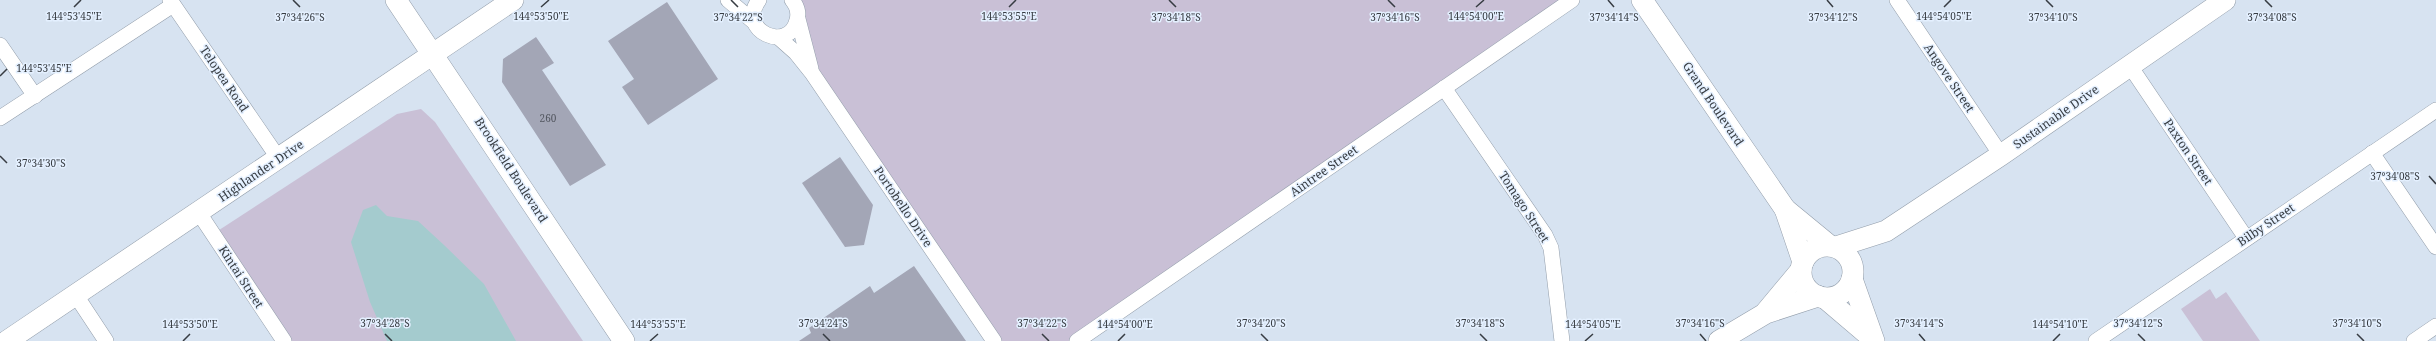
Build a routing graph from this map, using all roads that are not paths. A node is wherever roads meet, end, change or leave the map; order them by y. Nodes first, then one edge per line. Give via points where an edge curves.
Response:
1 (396, 0) edge
2 (513, 0) edge
3 (728, 0) edge
4 (759, 0) edge
5 (1572, 0) edge
6 (1642, 0) edge
7 (1897, 0) edge
8 (2225, 0) edge
9 (172, 2) edge
10 (796, 6) edge
11 (754, 22) junction
12 (778, 37) junction
13 (0, 45) edge
14 (434, 54) junction
15 (2130, 66) junction
16 (812, 73) junction
17 (1444, 88) junction
18 (35, 96) junction
19 (2436, 110) edge
20 (0, 118) edge
21 (2372, 154) junction
22 (2001, 155) junction
23 (279, 159) junction
24 (1785, 209) junction
25 (199, 213) junction
26 (1886, 231) junction
27 (2246, 238) junction
28 (1833, 247) junction
29 (2436, 247) edge
30 (1802, 266) junction
31 (1853, 275) junction
32 (74, 294) junction
33 (1822, 297) junction
34 (1766, 313) junction
35 (2436, 326) edge
36 (1873, 340) edge
37 (7, 341) edge
38 (106, 341) edge
39 (284, 341) edge
40 (624, 341) edge
41 (994, 341) edge
42 (1077, 341) edge
43 (1562, 341) edge
44 (1719, 341) edge
45 (2096, 341) edge
46 (2414, 341) edge

1 - 14 street, Brookfield Boulevard
2 - 14 street, Highlander Drive
3 - 11 street
4 - 11 street via 754,7
5 - 17 street, Aintree Street
6 - 24 street, Grand Boulevard
7 - 22 street, Angove Street
8 - 15 street, Sustainable Drive
9 - 18 street
9 - 23 street, Telopea Road
10 - 12 street via 791,32
10 - 16 street, Portobello Drive
11 - 12 street via 763,34
12 - 16 street, Portobello Drive via 796,53
13 - 18 street
14 - 23 street, Highlander Drive
14 - 40 street, Brookfield Boulevard
15 - 22 street, Sustainable Drive
15 - 27 street, Paxton Street
16 - 41 street, Portobello Drive
17 - 42 street, Aintree Street
17 - 43 street, Tomago Street via 1545,235 1550,248
18 - 20 street
19 - 21 street, Bilby Street
21 - 27 street, Bilby Street
21 - 29 street
22 - 26 street, Sustainable Drive
23 - 25 street, Highlander Drive
24 - 28 street, Grand Boulevard
24 - 30 street, Grand Boulevard
25 - 32 street, Highlander Drive
25 - 39 street, Kintai Street
26 - 28 street, Sustainable Drive
26 - 31 street, Sustainable Drive
27 - 45 street, Bilby Street
28 - 30 street via 1814,250
28 - 31 street via 1848,256
30 - 33 street via 1805,286
30 - 34 street
31 - 33 street via 1842,293
31 - 36 street
32 - 37 street, Highlander Drive
32 - 38 street
33 - 34 street
33 - 36 street
34 - 44 street
35 - 46 street

